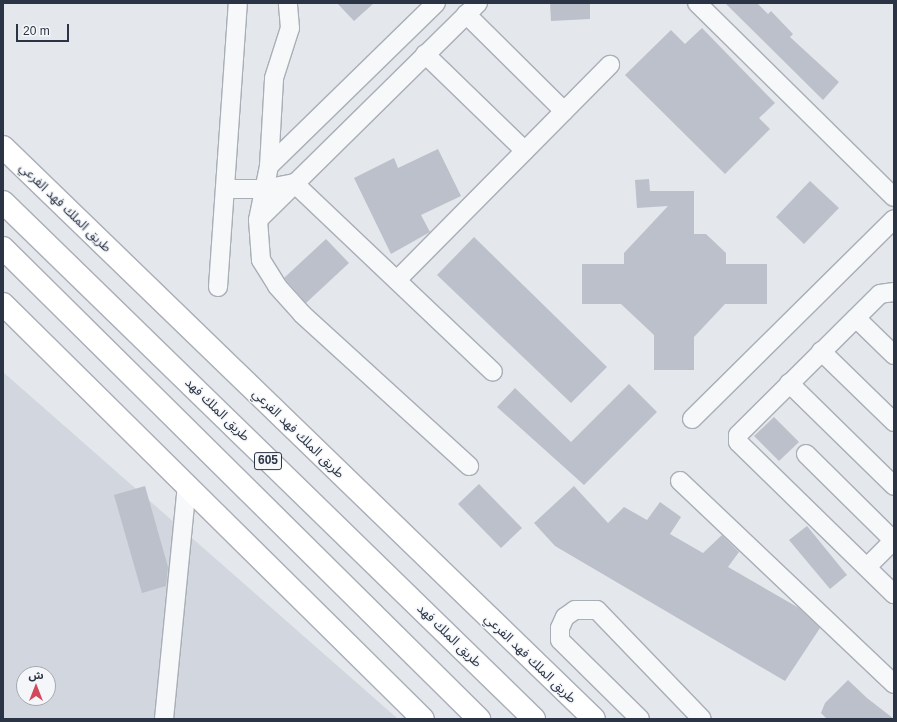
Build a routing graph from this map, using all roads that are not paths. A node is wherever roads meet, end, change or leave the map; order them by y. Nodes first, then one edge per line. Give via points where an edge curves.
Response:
1 (238, 3) edge
2 (288, 3) edge
3 (436, 3) edge
4 (697, 3) edge
5 (472, 9) edge
6 (417, 22) junction
7 (438, 41) junction
8 (425, 54) junction
9 (610, 65) dead end
10 (564, 111) junction
11 (3, 147) edge
12 (525, 151) junction
13 (269, 166) junction
14 (294, 183) junction
15 (225, 189) junction
16 (264, 189) junction
17 (894, 197) edge
18 (3, 202) edge
19 (894, 219) edge
20 (258, 220) junction
21 (3, 248) edge
22 (397, 280) junction
23 (218, 287) dead end
24 (894, 292) edge
25 (3, 304) edge
26 (856, 318) junction
27 (821, 351) junction
28 (894, 355) edge
29 (493, 372) dead end
30 (789, 383) junction
31 (692, 419) dead end
32 (894, 422) edge
33 (806, 454) dead end
34 (469, 466) dead end
35 (680, 481) dead end
36 (187, 484) junction
37 (894, 486) edge
38 (894, 541) edge
39 (867, 567) junction
40 (894, 594) edge
41 (894, 684) edge
42 (164, 719) edge
43 (423, 719) edge
44 (479, 719) edge
45 (534, 719) edge
46 (594, 719) edge
47 (640, 719) edge
48 (702, 719) edge

1 - 15 street
2 - 13 street via 290,28 274,78
3 - 6 street
4 - 17 street
5 - 7 street
5 - 10 street
6 - 7 street
6 - 13 street
7 - 8 street
8 - 12 street
8 - 14 street
9 - 10 street
10 - 12 street
11 - 46 main road, طريق الملك فهد الفرعي
12 - 22 street
13 - 16 street
14 - 16 street
14 - 20 street
14 - 22 street
15 - 16 street
15 - 23 street
16 - 20 street
18 - 45 main road, طريق الملك فهد / 605
19 - 31 street
20 - 34 street via 261,260 277,286 302,314
21 - 44 main road, 605
22 - 29 street
24 - 26 street via 880,294
25 - 36 main road
26 - 27 street
26 - 28 street
27 - 30 street
27 - 32 street
30 - 37 street
30 - 39 street via 741,430 738,442
33 - 38 street
35 - 41 street
36 - 42 street
36 - 43 main road
38 - 39 street
39 - 40 street
47 - 48 street via 560,640 560,628 565,617 575,610 597,610

